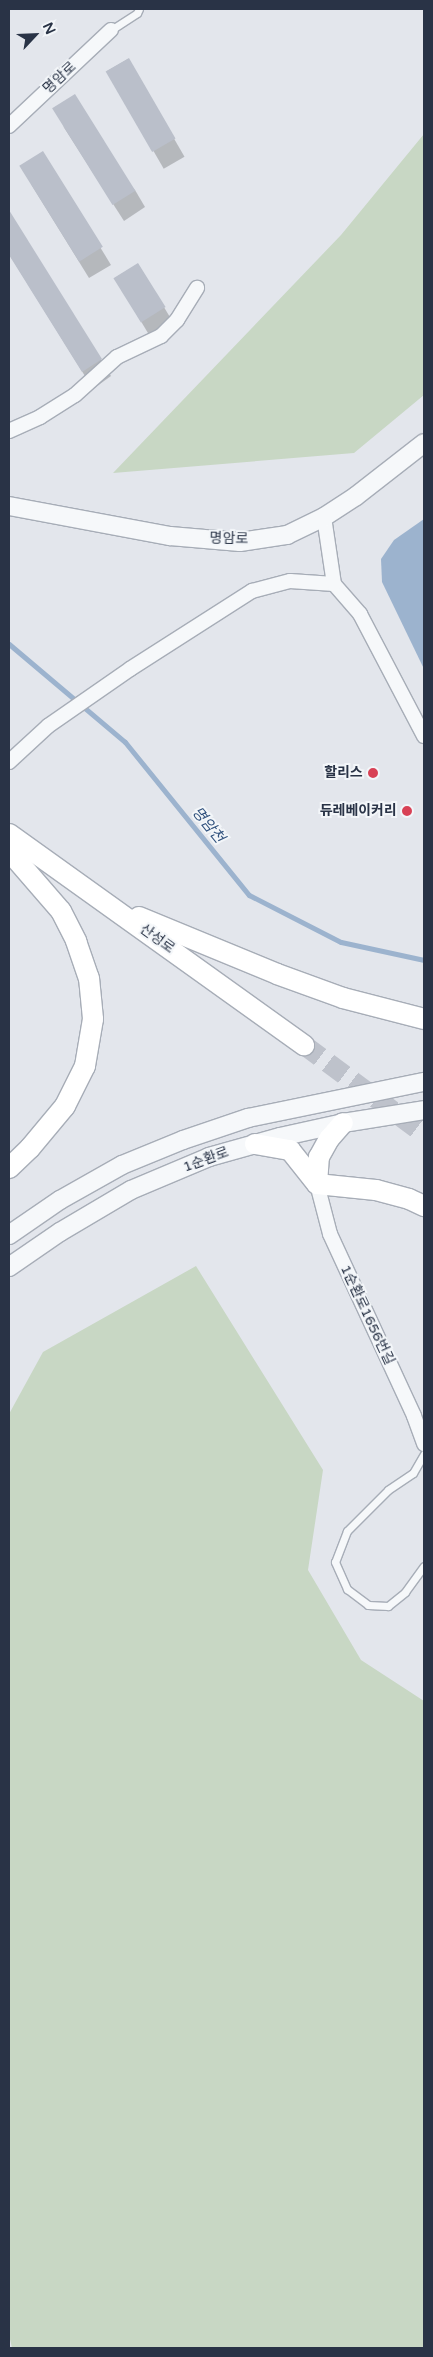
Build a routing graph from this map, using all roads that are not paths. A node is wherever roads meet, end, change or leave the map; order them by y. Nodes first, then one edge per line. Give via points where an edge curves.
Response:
1 (139, 9) edge
2 (111, 30) joint
3 (9, 126) edge
4 (197, 288) dead end
5 (9, 431) edge
6 (424, 443) edge
7 (9, 506) edge
8 (324, 517) junction
9 (334, 584) junction
10 (424, 736) edge
11 (9, 762) edge
12 (9, 834) edge
13 (9, 851) edge
14 (110, 905) junction
15 (424, 1019) edge
16 (304, 1046) tunnel mouth
17 (424, 1082) edge
18 (424, 1110) edge
19 (343, 1123) junction
20 (255, 1144) junction
21 (9, 1168) edge
22 (317, 1184) junction
23 (424, 1206) edge
24 (9, 1235) edge
25 (9, 1267) edge
26 (424, 1444) edge
27 (424, 1454) edge
28 (424, 1566) edge

1 - 2 lane
2 - 3 street, 명암로
4 - 5 street via 177,320 160,336 117,357 75,395 40,417
6 - 8 street, 명암로
7 - 8 street, 명암로 via 170,536 240,542 287,535
8 - 9 street
9 - 10 street via 360,614
9 - 11 street via 290,581 252,591 48,726
12 - 14 main road, 산성로
13 - 21 main road via 61,911 89,978 93,1019 85,1066 65,1106
14 - 15 main road via 277,974 344,998
14 - 16 main road, 산성로
17 - 24 street, 1순환로 via 248,1118 183,1140 122,1165 60,1200
18 - 19 street, 1순환로
19 - 20 street, 1순환로
19 - 22 main road via 319,1157
20 - 22 main road via 290,1150
20 - 25 street, 1순환로 via 209,1157 131,1190
22 - 23 main road via 376,1190
22 - 26 street, 1순환로1656번길 via 330,1234
27 - 28 lane via 413,1473 388,1490 347,1531 335,1562 347,1589 368,1605 388,1606 405,1592

